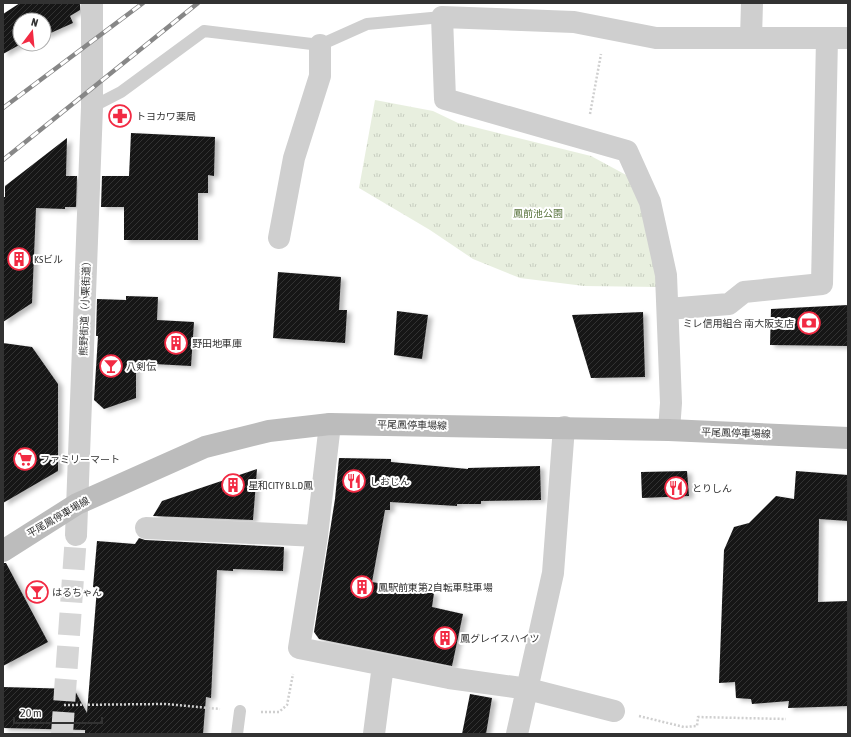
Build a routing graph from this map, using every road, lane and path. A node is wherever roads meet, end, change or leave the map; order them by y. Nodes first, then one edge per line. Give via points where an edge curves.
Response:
1 (92, 3) edge
2 (752, 3) edge
3 (442, 17) junction
4 (606, 28) junction
5 (752, 38) junction
6 (827, 38) junction
7 (848, 38) edge
8 (320, 45) junction
9 (92, 107) junction
10 (585, 139) junction
11 (279, 238) dead end
12 (668, 309) junction
13 (330, 424) junction
14 (564, 427) junction
15 (669, 430) junction
16 (848, 438) edge
17 (77, 504) junction
18 (146, 528) dead end
19 (76, 536) tunnel mouth
20 (317, 536) junction
21 (3, 551) edge
22 (298, 648) junction
23 (383, 665) junction
24 (528, 689) junction
25 (64, 705) dead end
26 (614, 710) joint
27 (240, 711) junction
28 (786, 719) dead end
29 (237, 734) edge
30 (374, 734) edge
31 (517, 734) edge

1 - 9 street, 熊野街道（小栗街道）
2 - 5 street
3 - 4 street via 574,22
3 - 8 lane via 367,24
3 - 10 street via 445,99
4 - 5 street via 656,38
4 - 10 path
5 - 6 street
6 - 7 street
6 - 12 street via 822,284 744,292 729,304
8 - 9 lane via 204,31 120,92
8 - 11 street via 320,76 294,158
9 - 17 street, 熊野街道（小栗街道）
10 - 12 street via 627,151 650,202 666,275
12 - 15 street via 671,403
13 - 14 main road, 平尾鳳停車場線
13 - 17 main road, 平尾鳳停車場線 via 269,431 205,448
13 - 20 street
14 - 15 main road, 平尾鳳停車場線
14 - 24 street via 553,573
15 - 16 main road, 平尾鳳停車場線
17 - 19 street, 熊野街道（小栗街道）
17 - 21 main road, 平尾鳳停車場線
18 - 20 street
20 - 22 street
22 - 23 street
22 - 27 path via 287,705 279,712
23 - 24 street via 449,678
23 - 30 street
24 - 26 street
24 - 31 street
25 - 27 path via 166,704
26 - 28 path via 684,726 697,726 698,717
27 - 29 lane

